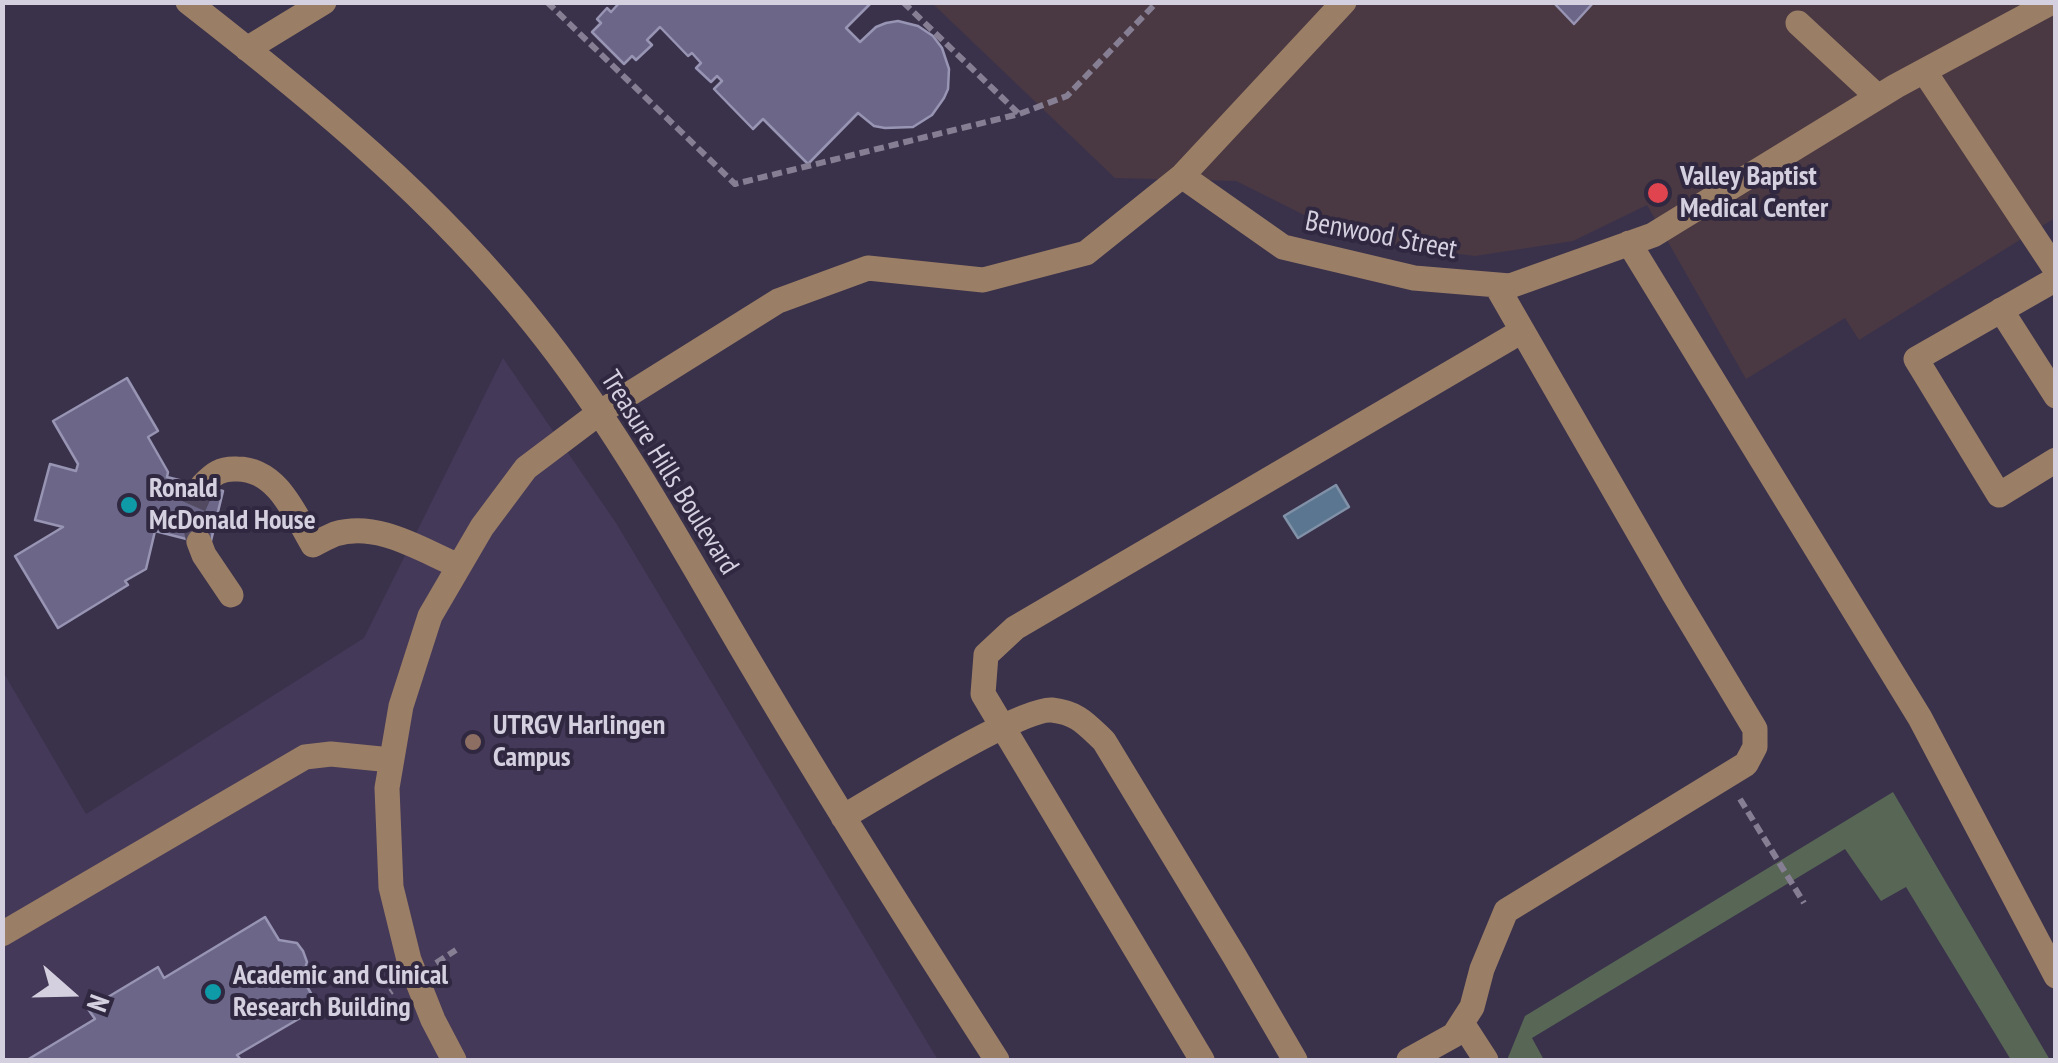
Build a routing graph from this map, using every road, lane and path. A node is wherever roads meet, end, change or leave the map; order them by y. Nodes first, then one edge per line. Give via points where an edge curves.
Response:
1 (188, 2) edge
2 (324, 2) edge
3 (547, 2) edge
4 (903, 2) edge
5 (1157, 2) edge
6 (1344, 2) edge
7 (2052, 2) edge
8 (1798, 23) dead end
9 (247, 49) junction
10 (1924, 71) junction
11 (1878, 97) junction
12 (1019, 114) junction
13 (1182, 176) junction
14 (1629, 244) junction
15 (2056, 270) edge
16 (2056, 278) edge
17 (1496, 285) junction
18 (2001, 310) junction
19 (1522, 331) junction
20 (2056, 396) edge
21 (599, 413) junction
22 (2056, 460) edge
23 (203, 485) dead end
24 (199, 542) tunnel mouth
25 (459, 566) junction
26 (231, 595) dead end
27 (1001, 727) junction
28 (391, 760) junction
29 (1726, 776) junction
30 (842, 817) junction
31 (1804, 903) dead end
32 (2, 934) edge
33 (2056, 976) edge
34 (1462, 1023) junction
35 (454, 1060) edge
36 (996, 1060) edge
37 (1202, 1060) edge
38 (1294, 1060) edge
39 (1409, 1060) edge
40 (1486, 1060) edge

1 - 9 street, Treasure Hills Boulevard
2 - 9 street
3 - 12 path via 735,184
4 - 12 path
5 - 12 path via 1066,96
6 - 13 street
7 - 10 street, Benwood Street
8 - 11 street
9 - 21 street, Treasure Hills Boulevard via 436,212 537,327
10 - 11 street, Benwood Street
10 - 15 street
11 - 14 street, Benwood Street
13 - 17 street, Benwood Street via 1283,247 1414,278
13 - 21 street via 1086,253 983,280 868,268 778,301
14 - 17 street, Benwood Street via 1510,286
14 - 33 street via 1920,718
16 - 18 street
17 - 19 street
18 - 20 street
18 - 22 street via 1916,359 1999,495
19 - 27 street via 1015,628 986,655 983,694
19 - 29 street via 1755,729 1756,747 1746,764
21 - 25 street via 526,468
21 - 30 street, Treasure Hills Boulevard
23 - 25 street via 214,472 253,470 272,481 313,545 361,530
24 - 26 street
25 - 28 street via 430,616 400,706
27 - 30 street
27 - 37 street
27 - 38 street via 1047,709 1078,716 1104,741
28 - 32 street via 305,757
28 - 35 street via 391,887 409,960
29 - 31 path
29 - 34 street via 1506,911
30 - 36 street, Treasure Hills Boulevard
34 - 39 street via 1454,1035
34 - 40 street

